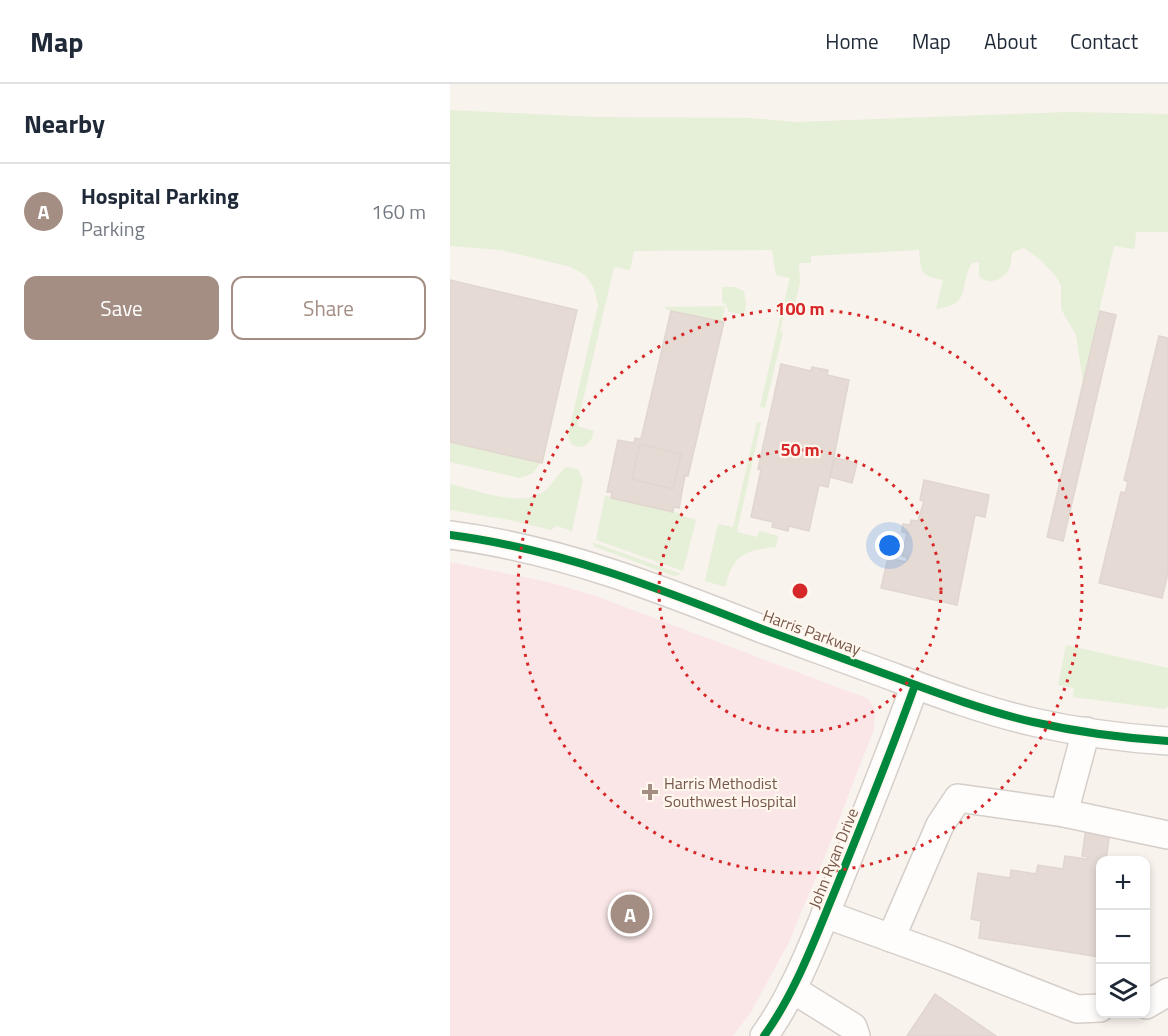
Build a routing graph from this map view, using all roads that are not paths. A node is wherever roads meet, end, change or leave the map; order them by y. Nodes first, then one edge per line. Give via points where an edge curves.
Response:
1 (450, 535) edge
2 (915, 685) junction
3 (1086, 731) junction
4 (1168, 741) edge
5 (1064, 813) junction
6 (1168, 835) edge
7 (825, 914) junction
8 (891, 938) junction
9 (792, 989) junction
10 (1168, 992) edge
11 (1150, 1003) edge
12 (1096, 1008) edge
13 (764, 1036) edge
14 (856, 1036) edge

1 - 2 street, Harris Parkway via 495,541 575,561
2 - 3 street, Harris Parkway via 990,711
2 - 7 street, John Ryan Drive
3 - 4 street, Harris Parkway
3 - 5 street
5 - 6 street
5 - 8 street via 958,798 940,825
7 - 8 street
7 - 9 street, John Ryan Drive
8 - 12 street via 1077,1009
9 - 13 street, John Ryan Drive
9 - 14 street via 853,1027
10 - 11 street

